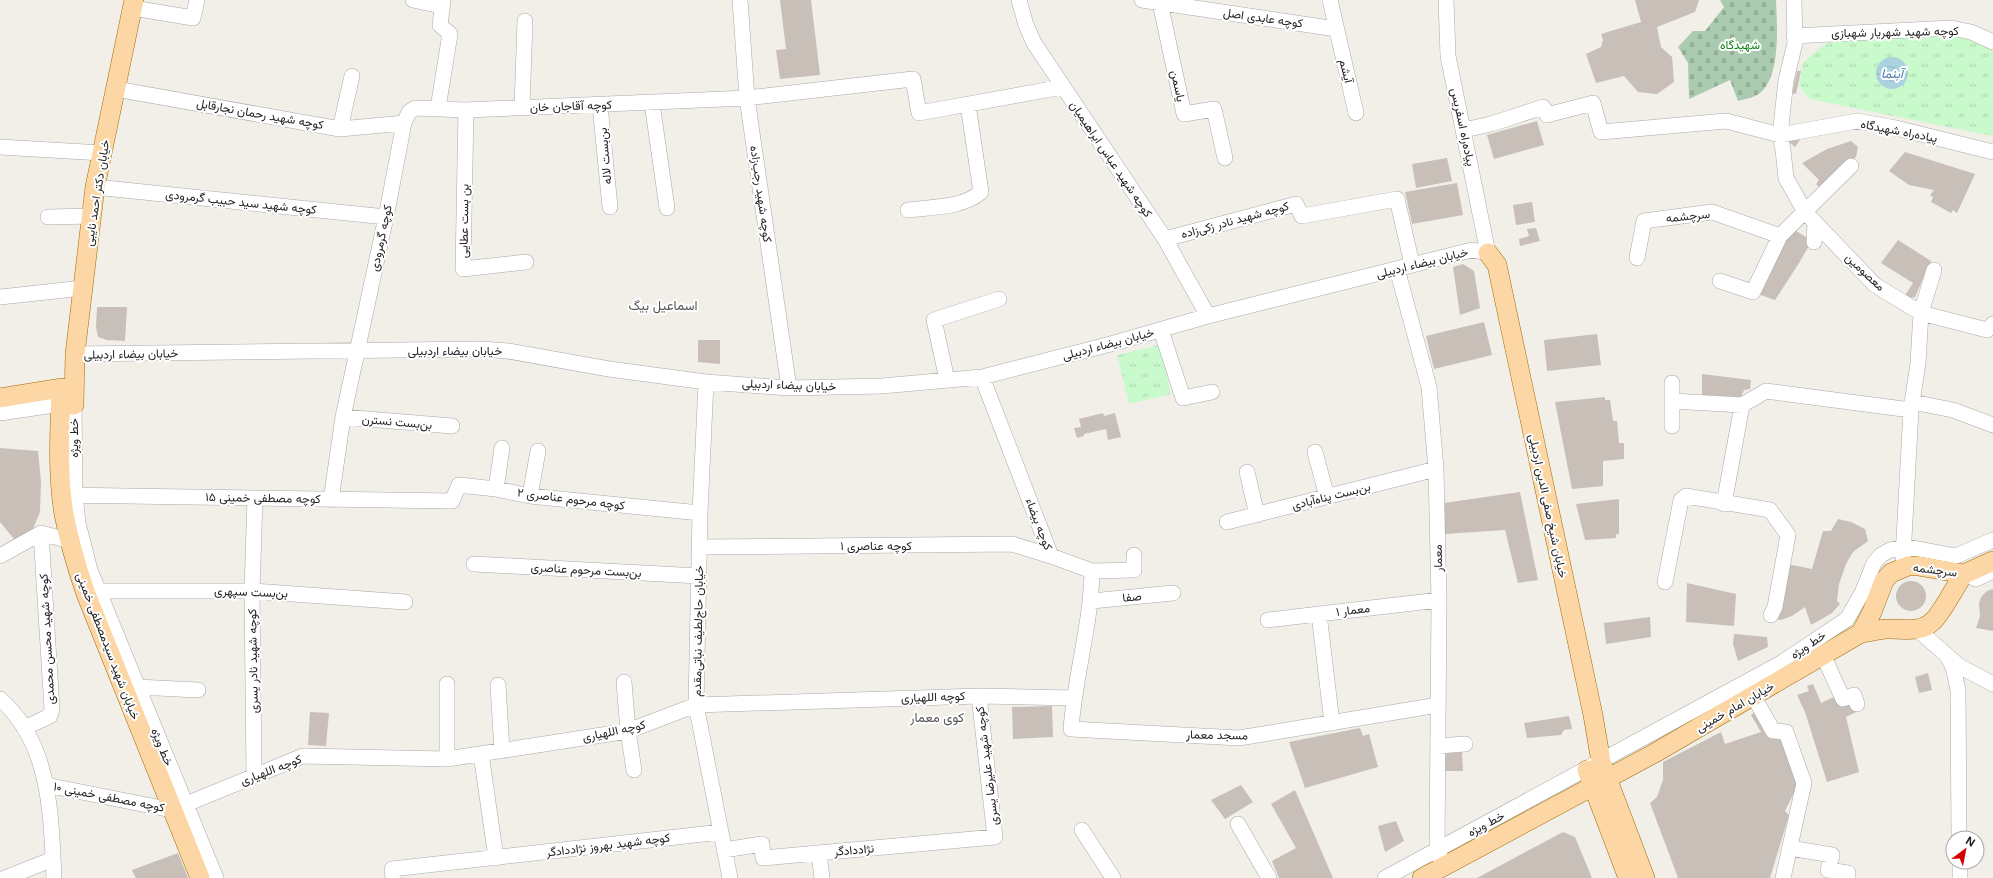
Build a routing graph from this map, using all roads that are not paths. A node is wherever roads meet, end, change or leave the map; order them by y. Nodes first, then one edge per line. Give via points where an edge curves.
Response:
1 (197, 0) edge
2 (414, 0) edge
3 (740, 0) edge
4 (1019, 0) edge
5 (1142, 0) edge
6 (1330, 0) edge
7 (1446, 0) edge
8 (1794, 0) edge
9 (442, 3) edge
10 (1160, 3) junction
11 (134, 4) edge
12 (525, 21) dead end
13 (1336, 29) junction
14 (1794, 36) junction
15 (1992, 38) edge
16 (352, 76) dead end
17 (1063, 87) junction
18 (116, 89) junction
19 (747, 98) junction
20 (652, 103) junction
21 (600, 105) junction
22 (968, 105) junction
23 (438, 108) junction
24 (522, 108) junction
25 (466, 110) junction
26 (1356, 113) dead end
27 (404, 124) junction
28 (340, 129) junction
29 (1464, 130) junction
30 (1780, 135) junction
31 (0, 147) edge
32 (1993, 152) edge
33 (102, 153) junction
34 (1224, 158) dead end
35 (1851, 166) dead end
36 (95, 188) junction
37 (610, 207) dead end
38 (667, 208) dead end
39 (908, 210) dead end
40 (92, 216) junction
41 (48, 217) dead end
42 (386, 217) junction
43 (1810, 217) junction
44 (1780, 236) junction
45 (1165, 239) junction
46 (1814, 242) dead end
47 (1488, 253) junction
48 (1637, 258) dead end
49 (526, 262) dead end
50 (1412, 264) junction
51 (1397, 269) junction
52 (1934, 270) dead end
53 (1720, 281) dead end
54 (82, 288) junction
55 (0, 297) edge
56 (999, 299) dead end
57 (1921, 313) junction
58 (1208, 316) junction
59 (1991, 329) edge
60 (1161, 330) junction
61 (356, 352) junction
62 (75, 354) junction
63 (982, 377) junction
64 (947, 380) junction
65 (706, 382) junction
66 (1672, 383) dead end
67 (789, 388) junction
68 (1212, 392) dead end
69 (68, 396) junction
70 (0, 398) edge
71 (1672, 401) junction
72 (1742, 405) junction
73 (1912, 406) junction
74 (0, 414) edge
75 (343, 417) junction
76 (1993, 425) edge
77 (452, 426) dead end
78 (1672, 426) dead end
79 (502, 448) dead end
80 (538, 451) dead end
81 (1315, 452) dead end
82 (1436, 469) junction
83 (1247, 472) dead end
84 (496, 489) junction
85 (68, 495) junction
86 (530, 496) junction
87 (255, 498) junction
88 (1327, 498) junction
89 (331, 500) junction
90 (452, 501) joint
91 (1724, 504) junction
92 (700, 513) junction
93 (1257, 515) junction
94 (1227, 522) dead end
95 (41, 533) junction
96 (1993, 540) edge
97 (70, 541) junction
98 (700, 547) junction
99 (1903, 547) junction
100 (1134, 555) dead end
101 (0, 556) edge
102 (1051, 556) junction
103 (474, 564) dead end
104 (1908, 566) junction
105 (1991, 569) edge
106 (1092, 571) junction
107 (1964, 574) junction
108 (699, 576) junction
109 (1665, 582) dead end
110 (252, 591) junction
111 (92, 593) junction
112 (1173, 593) dead end
113 (1439, 600) junction
114 (1092, 601) junction
115 (405, 602) dead end
116 (1320, 614) junction
117 (1771, 615) dead end
118 (1268, 620) dead end
119 (1917, 629) junction
120 (1857, 635) junction
121 (1947, 656) junction
122 (1825, 658) junction
123 (624, 682) dead end
124 (447, 684) dead end
125 (1993, 684) edge
126 (498, 685) dead end
127 (131, 690) junction
128 (198, 690) dead end
129 (979, 696) junction
130 (1073, 698) junction
131 (0, 699) edge
132 (1755, 699) junction
133 (1857, 704) dead end
134 (696, 705) junction
135 (1438, 705) junction
136 (1332, 723) junction
137 (24, 728) junction
138 (628, 731) junction
139 (1465, 744) dead end
140 (1438, 746) junction
141 (502, 751) junction
142 (480, 754) junction
143 (447, 759) junction
144 (634, 770) dead end
145 (1597, 774) junction
146 (254, 776) junction
147 (46, 785) junction
148 (179, 807) junction
149 (1238, 824) dead end
150 (1082, 830) dead end
151 (1959, 830) edge
152 (721, 832) junction
153 (995, 837) joint
154 (1790, 848) junction
155 (724, 850) junction
156 (819, 853) junction
157 (496, 858) junction
158 (1441, 858) junction
159 (53, 859) junction
160 (5, 878) edge
161 (54, 878) edge
162 (200, 878) edge
163 (216, 878) edge
164 (393, 878) edge
165 (730, 878) edge
166 (822, 878) edge
167 (1113, 878) edge
168 (1269, 878) edge
169 (1385, 878) edge
170 (1422, 878) edge
171 (1628, 878) edge
172 (1645, 878) edge
173 (1783, 878) edge
174 (1848, 878) edge

1 - 11 street via 193,18
2 - 9 street
3 - 19 street, کوچه شهید رجب‌زاده
4 - 17 street, کوچه شهید عباس ابراهیمیان via 1034,43
5 - 10 street, کوچه عابدی اصل
6 - 13 street, آیشم
7 - 29 street, پیاده‌راه اسفریس via 1448,56
8 - 14 street, معصومین
9 - 23 street via 440,25 450,34
10 - 13 street, کوچه عابدی اصل
10 - 34 street, یاسمن via 1184,114 1214,109
11 - 18 main road, خیابان دکتر احمد نایبی
12 - 24 street
13 - 26 street, آیشم
14 - 15 street, کوچه شهید شهریار شهبازی via 1951,28
14 - 30 street, معصومین
16 - 28 street
17 - 22 street
17 - 45 street, کوچه شهید عباس ابراهیمیان
18 - 28 street, کوچه شهید رحمان نجارقابل
18 - 33 main road, خیابان دکتر احمد نایبی
19 - 20 street, کوچه آقاجان خان
19 - 22 street, کوچه آقاجان خان via 914,79 919,113
19 - 67 street, کوچه شهید رجب‌زاده
20 - 21 street, کوچه آقاجان خان
20 - 38 street
21 - 24 street, کوچه آقاجان خان
21 - 37 street, بن‌بست لاله
22 - 39 street via 981,192 973,199 961,203
23 - 25 street, کوچه آقاجان خان
23 - 27 street, کوچه آقاجان خان via 415,108 409,112
24 - 25 street, کوچه آقاجان خان
25 - 49 street, بن بست عطایی via 463,268
27 - 28 street, کوچه شهید رحمان نجارقابل
27 - 42 street, کوچه گرمرودی
29 - 30 street via 1543,107 1547,115 1593,103 1602,132 1726,121
29 - 47 street, پیاده‌راه اسفریس
30 - 32 street, پیاده‌راه شهیدگاه via 1857,121
30 - 43 street, معصومین via 1786,178
31 - 33 street
33 - 36 main road, خیابان دکتر احمد نایبی
35 - 43 street
36 - 40 main road, خیابان دکتر احمد نایبی
36 - 42 street, کوچه شهید سید حبیب گرمرودی
40 - 41 street
40 - 54 main road, خیابان دکتر احمد نایبی
42 - 61 street, کوچه گرمرودی
43 - 44 street
43 - 46 street
43 - 57 street, معصومین via 1875,285
44 - 48 street, سرچشمه via 1712,212 1644,221
44 - 53 street via 1753,292
45 - 50 street, کوچه شهید نادر زکی‌زاده via 1296,204 1302,216 1397,199
45 - 58 street, کوچه شهید عباس ابراهیمیان
47 - 50 street, خیابان بیضاء اردبیلی via 1472,250
47 - 145 main road, خیابان شیخ صفی الدین اردبیلی via 1497,265 1593,715
50 - 51 street, خیابان بیضاء اردبیلی
51 - 58 street, خیابان بیضاء اردبیلی
51 - 82 street, معمار via 1428,387
52 - 57 street
54 - 55 street
54 - 62 main road, خیابان دکتر احمد نایبی
56 - 64 street via 934,320
57 - 59 street, معصومین
57 - 73 street
58 - 60 street, خیابان بیضاء اردبیلی
60 - 63 street, خیابان بیضاء اردبیلی
60 - 68 street via 1183,398
61 - 62 street, خیابان بیضاء اردبیلی
61 - 65 street, خیابان بیضاء اردبیلی via 463,349 508,351 609,369
61 - 75 street, کوچه گرمرودی
62 - 69 main road, خیابان دکتر احمد نایبی
63 - 64 street, خیابان بیضاء اردبیلی
63 - 102 street, کوچه بیضاء
64 - 67 street, خیابان بیضاء اردبیلی via 882,386
65 - 67 street, خیابان بیضاء اردبیلی
65 - 92 street, خیابان حاج‌لطیف نباتی‌مقدم
66 - 71 street
69 - 70 main road
69 - 74 street, خط ویژه
69 - 85 main road, خیابان شهید سیدمصطفی خمینی
71 - 72 street
71 - 78 street
72 - 73 street via 1766,391
72 - 91 street
73 - 76 street via 1954,410
73 - 99 street
75 - 77 street, بن‌بست نسترن
75 - 89 street, کوچه گرمرودی
79 - 84 street
80 - 86 street
81 - 88 street
82 - 88 street, بن‌بست پناه‌آبادی
82 - 113 street, معمار
83 - 93 street
84 - 86 street, کوچه مرحوم عناصری ۲
84 - 90 street, کوچه مرحوم عناصری ۲ via 459,485
85 - 87 street, کوچه مصطفی خمینی ۱۵
85 - 97 main road, خیابان شهید سیدمصطفی خمینی
85 - 111 street via 78,523
86 - 92 street, کوچه مرحوم عناصری ۲
87 - 89 street, کوچه مصطفی خمینی ۱۵
87 - 110 street, کوچه شهید نادر یسری
88 - 93 street, بن‌بست پناه‌آبادی
89 - 90 street, کوچه مصطفی خمینی ۱۵
91 - 109 street via 1686,496 1681,500
91 - 117 street via 1770,510 1788,535 1775,607
92 - 98 street, خیابان حاج‌لطیف نباتی‌مقدم
93 - 94 street, بن‌بست پناه‌آبادی
95 - 97 street
95 - 101 street
95 - 137 street, کوچه شهید محسن محمدی via 52,709 50,716
96 - 99 street, خط ویژه via 1956,556
97 - 111 main road, خیابان شهید سیدمصطفی خمینی
98 - 102 street, کوچه عناصری ۱ via 1012,544
98 - 108 street, خیابان حاج‌لطیف نباتی‌مقدم
99 - 104 street via 1903,558
99 - 145 street, خط ویژه via 1890,550 1874,563 1862,593 1847,619 1781,663
100 - 106 street via 1134,570
102 - 106 street, کوچه بیضاء
103 - 108 street, بن‌بست مرحوم عناصری
104 - 107 main road, سرچشمه
104 - 120 main road, سرچشمه via 1891,573 1884,581 1872,612
105 - 107 main road
106 - 114 street
107 - 119 main road, سرچشمه via 1934,621
108 - 134 street, خیابان حاج‌لطیف نباتی‌مقدم
110 - 111 street, بن‌بست سپهری
110 - 115 street, بن‌بست سپهری
110 - 146 street, کوچه شهید نادر یسری
111 - 127 main road, خیابان شهید سیدمصطفی خمینی
112 - 114 street, صفا
113 - 116 street, معمار ۱
113 - 135 street, معمار
114 - 130 street
116 - 118 street, معمار ۱
116 - 136 street
119 - 120 main road, سرچشمه via 1885,629
119 - 121 street
120 - 122 main road, خیابان امام خمینی
121 - 125 street via 1970,673
121 - 151 street via 1953,667 1958,690
122 - 132 main road, خیابان امام خمینی
122 - 133 street via 1843,699 1854,695
123 - 138 street
124 - 143 street
126 - 141 street
127 - 128 street
127 - 148 main road, خیابان شهید سیدمصطفی خمینی
129 - 130 street, کوچه اللهیاری
129 - 134 street, کوچه اللهیاری
129 - 153 street, کوچه شهید علیرضا یسری
130 - 136 street, مسجد معمار via 1071,729 1239,738
131 - 137 street
132 - 145 main road, خیابان امام خمینی via 1639,761
132 - 154 street via 1773,731 1786,732 1804,783
134 - 138 street, کوچه اللهیاری
134 - 152 street, خیابان حاج‌لطیف نباتی‌مقدم
135 - 136 street, مسجد معمار
135 - 140 street, معمار
137 - 147 street via 39,757
138 - 141 street, کوچه اللهیاری
138 - 144 street
139 - 140 street
140 - 158 street, معمار
141 - 142 street, کوچه اللهیاری
142 - 143 street, کوچه اللهیاری
142 - 157 street
143 - 146 street, کوچه اللهیاری via 302,756
145 - 158 main road, خیابان امام خمینی
145 - 171 main road
145 - 172 main road
146 - 148 street, کوچه اللهیاری
147 - 148 street, کوچه مصطفی خمینی ۱۰
147 - 159 street
148 - 162 main road, خیابان شهید سیدمصطفی خمینی
148 - 163 street
149 - 168 street via 1249,853
150 - 167 street
152 - 155 street, خیابان حاج‌لطیف نباتی‌مقدم
152 - 157 street, کوچه شهید بهروز نژاددادگر
153 - 156 street, نژاددادگر
154 - 173 street
154 - 174 street via 1832,855 1828,870 1848,873
155 - 156 street, نژاددادگر via 762,844 763,858
155 - 165 street, خیابان حاج‌لطیف نباتی‌مقدم
156 - 166 street
157 - 164 street, کوچه شهید بهروز نژاددادگر via 392,869
158 - 169 street
158 - 170 main road, خیابان امام خمینی
159 - 160 street
159 - 161 street

